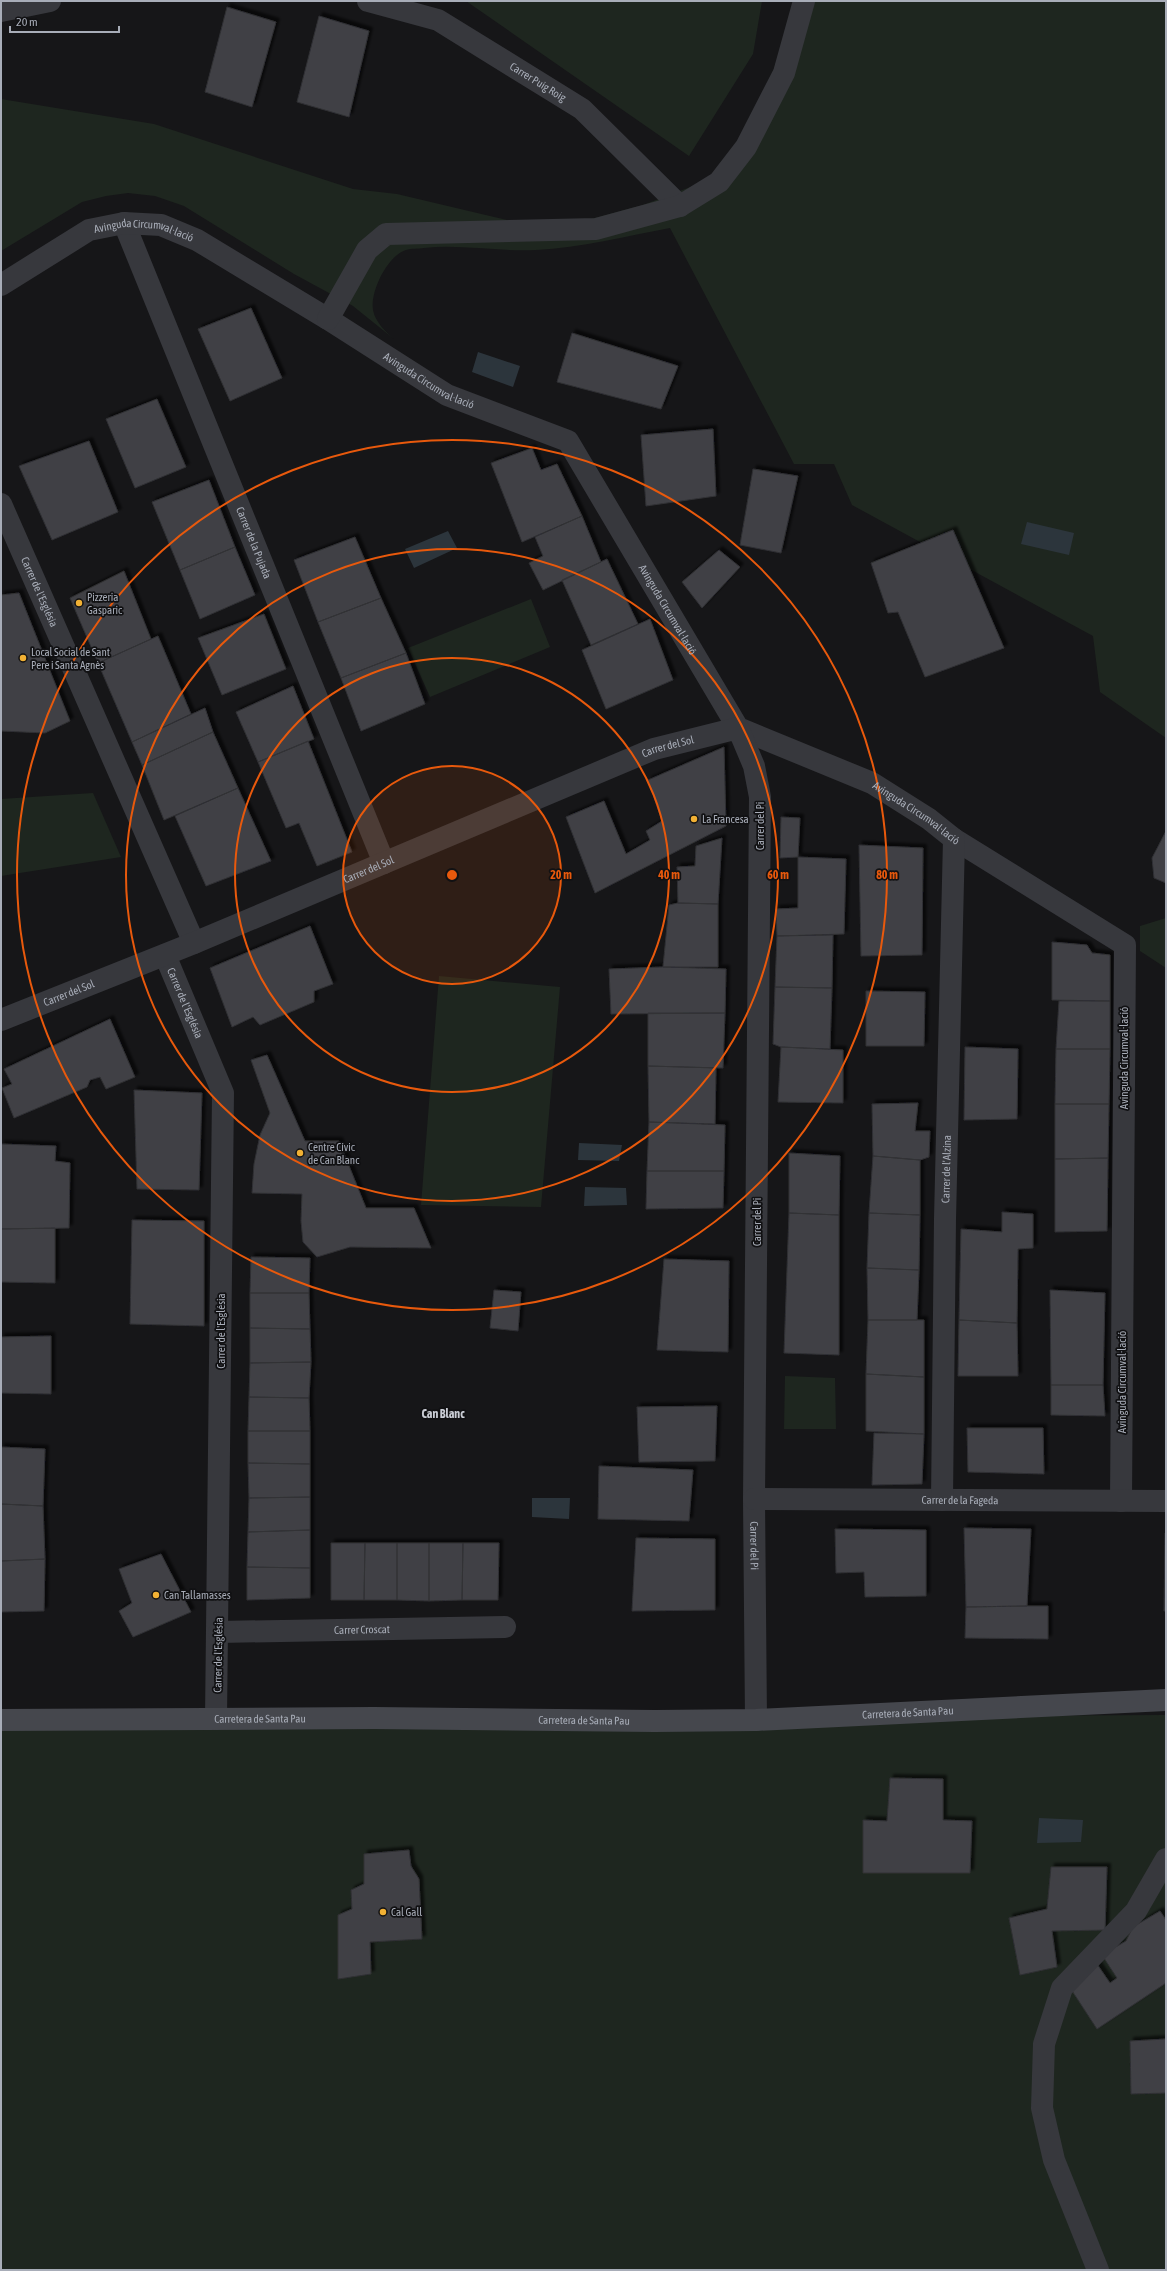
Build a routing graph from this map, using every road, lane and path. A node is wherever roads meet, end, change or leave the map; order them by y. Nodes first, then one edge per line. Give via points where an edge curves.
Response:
1 (50, 1) edge
2 (368, 1) edge
3 (804, 1) edge
4 (1, 11) edge
5 (680, 206) junction
6 (124, 223) junction
7 (1, 285) edge
8 (328, 319) junction
9 (1, 504) edge
10 (738, 728) junction
11 (954, 839) junction
12 (384, 863) junction
13 (194, 943) junction
14 (165, 955) junction
15 (1, 1020) edge
16 (754, 1499) junction
17 (942, 1500) junction
18 (1121, 1501) junction
19 (1166, 1501) edge
20 (505, 1627) dead end
21 (219, 1632) junction
22 (1166, 1700) edge
23 (216, 1719) junction
24 (1, 1720) edge
25 (756, 1720) junction
26 (1166, 1859) edge
27 (1098, 2270) edge

1 - 4 street
2 - 5 street, Carrer Puig Roig via 438,20 582,109
3 - 5 street via 784,74 746,147 719,182
5 - 8 street via 596,229 386,234 367,250
6 - 7 street, Avinguda Circumval·lació via 89,230
6 - 8 street, Avinguda Circumval·lació via 161,225 197,240
6 - 12 street, Carrer de la Pujada
8 - 10 street, Avinguda Circumval·lació via 447,395 568,441
9 - 13 street, Carrer de l'Església
10 - 11 street, Avinguda Circumval·lació via 872,783 929,819
10 - 12 street, Carrer del Sol via 654,749
10 - 16 street, Carrer del Pi via 754,766 760,797
11 - 17 street, Carrer de l'Alzina via 945,1219
11 - 18 street, Avinguda Circumval·lació via 1125,944
12 - 13 street, Carrer del Sol
13 - 14 street, Carrer del Sol
14 - 15 street, Carrer del Sol
14 - 21 street, Carrer de l'Església via 223,1093
16 - 17 street, Carrer de la Fageda
16 - 25 street, Carrer del Pi
17 - 18 street, Carrer de la Fageda
18 - 19 street, Carrer de la Fageda
20 - 21 street, Carrer Croscat
21 - 23 street, Carrer de l'Església
22 - 25 main road, Carretera de Santa Pau
23 - 24 main road, Carretera de Santa Pau
23 - 25 main road, Carretera de Santa Pau
26 - 27 street via 1136,1911 1062,1988 1044,2044 1042,2108 1054,2160

